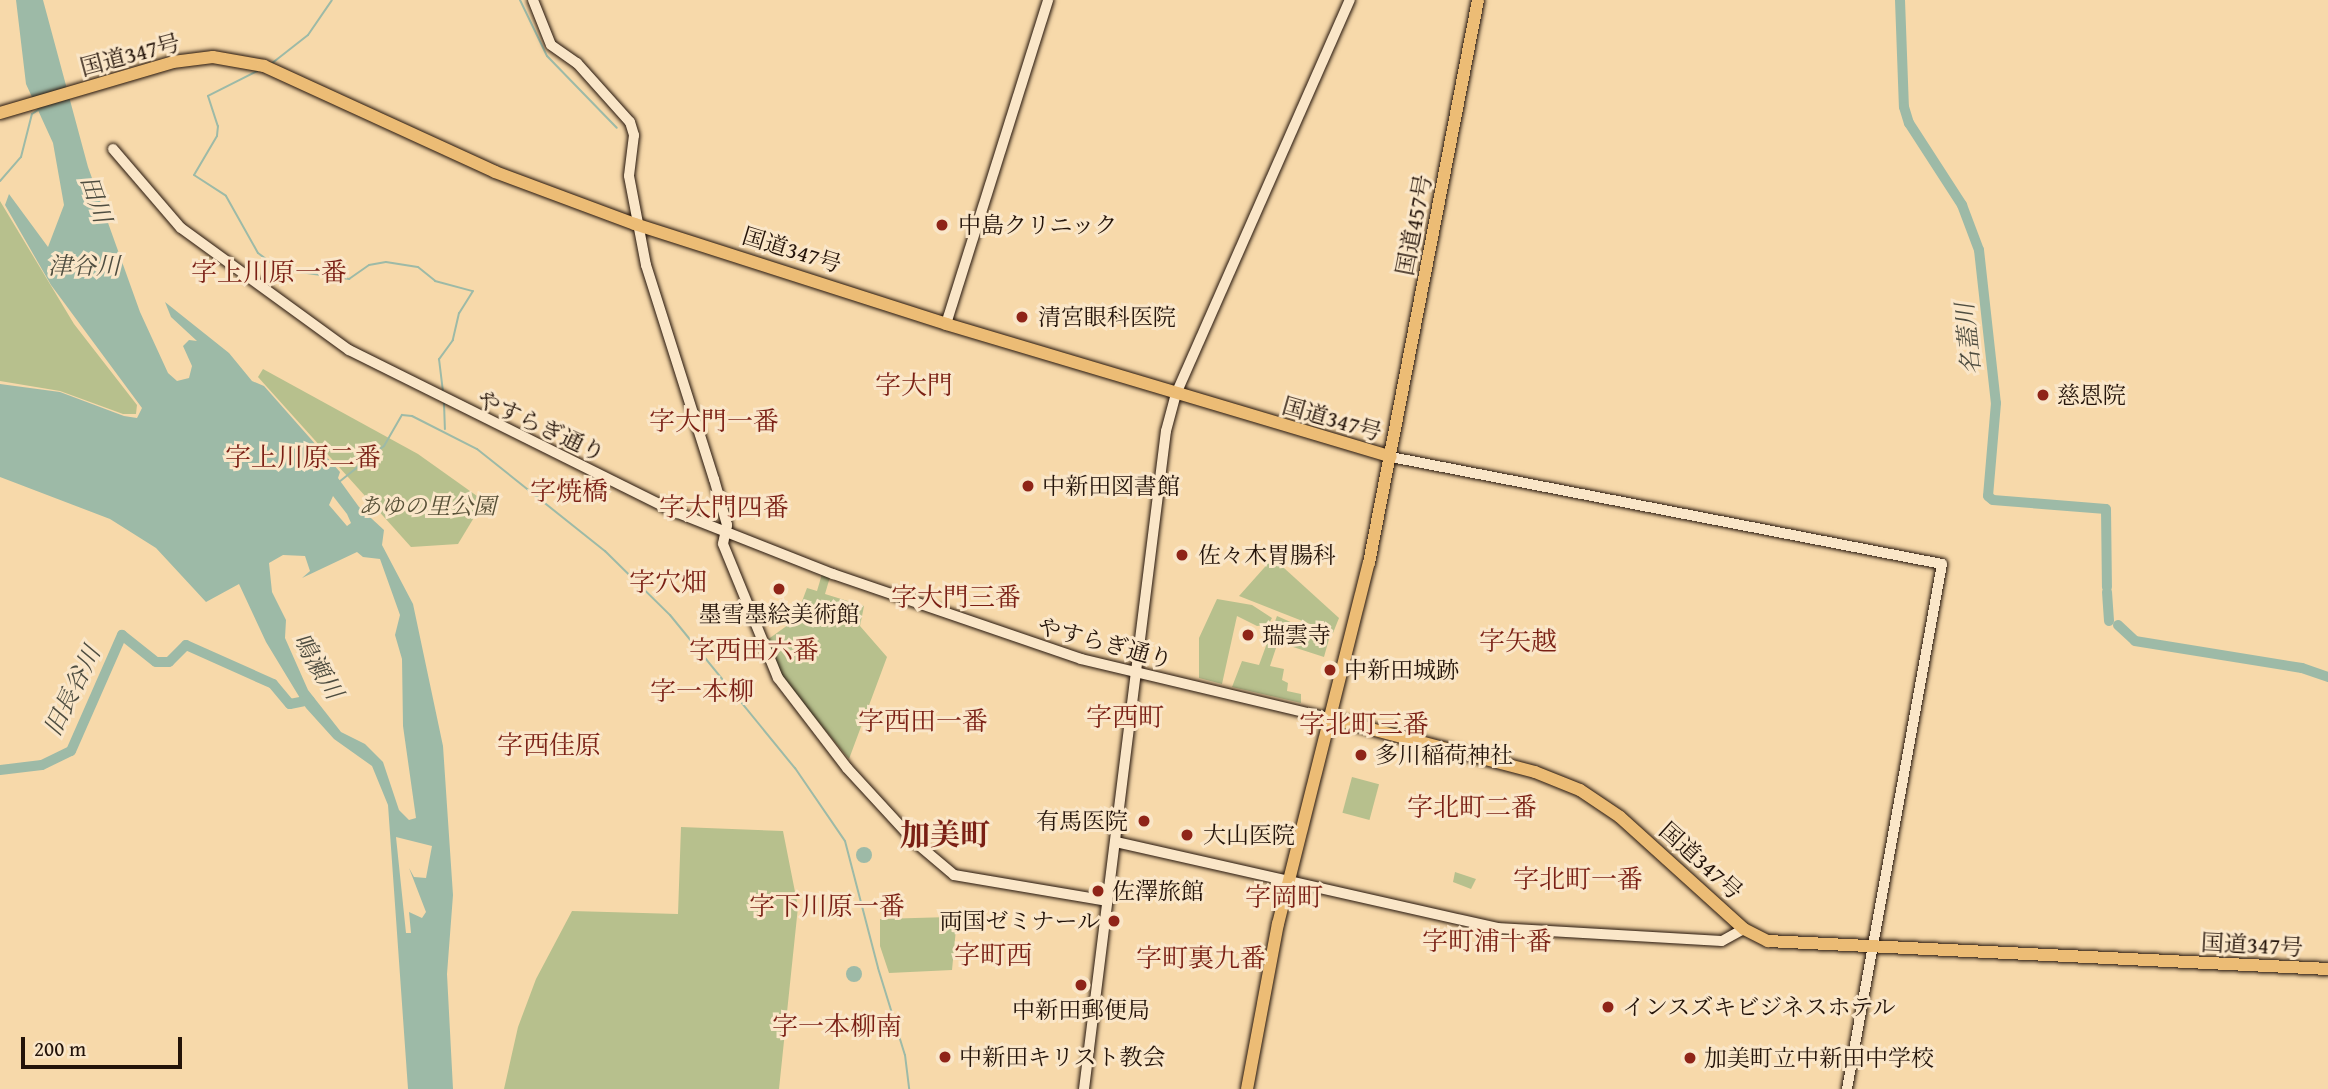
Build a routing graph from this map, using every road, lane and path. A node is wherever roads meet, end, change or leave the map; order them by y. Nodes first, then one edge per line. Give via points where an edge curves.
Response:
1 (533, 0) edge
2 (1048, 0) edge
3 (1350, 0) edge
4 (1478, 0) edge
5 (0, 113) edge
6 (113, 149) dead end
7 (635, 223) junction
8 (946, 324) junction
9 (1177, 394) junction
10 (1391, 457) junction
11 (726, 534) junction
12 (1136, 672) junction
13 (1329, 718) junction
14 (1116, 842) junction
15 (1289, 881) junction
16 (1108, 901) junction
17 (1744, 929) junction
18 (1871, 948) junction
19 (2328, 969) edge
20 (1084, 1089) edge
21 (1247, 1089) edge
22 (1847, 1089) edge

1 - 7 street via 551,45 577,63 630,122 634,135 629,176
2 - 8 street
3 - 9 street
4 - 10 highway, 国道457号
5 - 7 highway, 国道347号 via 173,62 213,57 264,66 495,172
6 - 11 street, やすらぎ通り via 163,212 251,282 349,350 433,396
7 - 8 highway, 国道347号
7 - 11 street via 714,479
8 - 9 highway, 国道347号
9 - 10 highway, 国道347号
9 - 12 street via 1160,471
10 - 13 highway, 国道347号
10 - 18 street via 1942,564
11 - 12 street, やすらぎ通り via 1009,635
11 - 16 street via 723,544 778,678 847,768 915,842 961,879
12 - 13 street, やすらぎ通り
12 - 14 street
13 - 15 highway
13 - 17 highway, 国道347号 via 1535,772 1580,790 1620,817
14 - 15 street
14 - 16 street
15 - 17 street via 1508,929 1722,941
15 - 21 highway
16 - 20 street
17 - 18 highway, 国道347号 via 1781,944
18 - 19 highway, 国道347号
18 - 22 street

